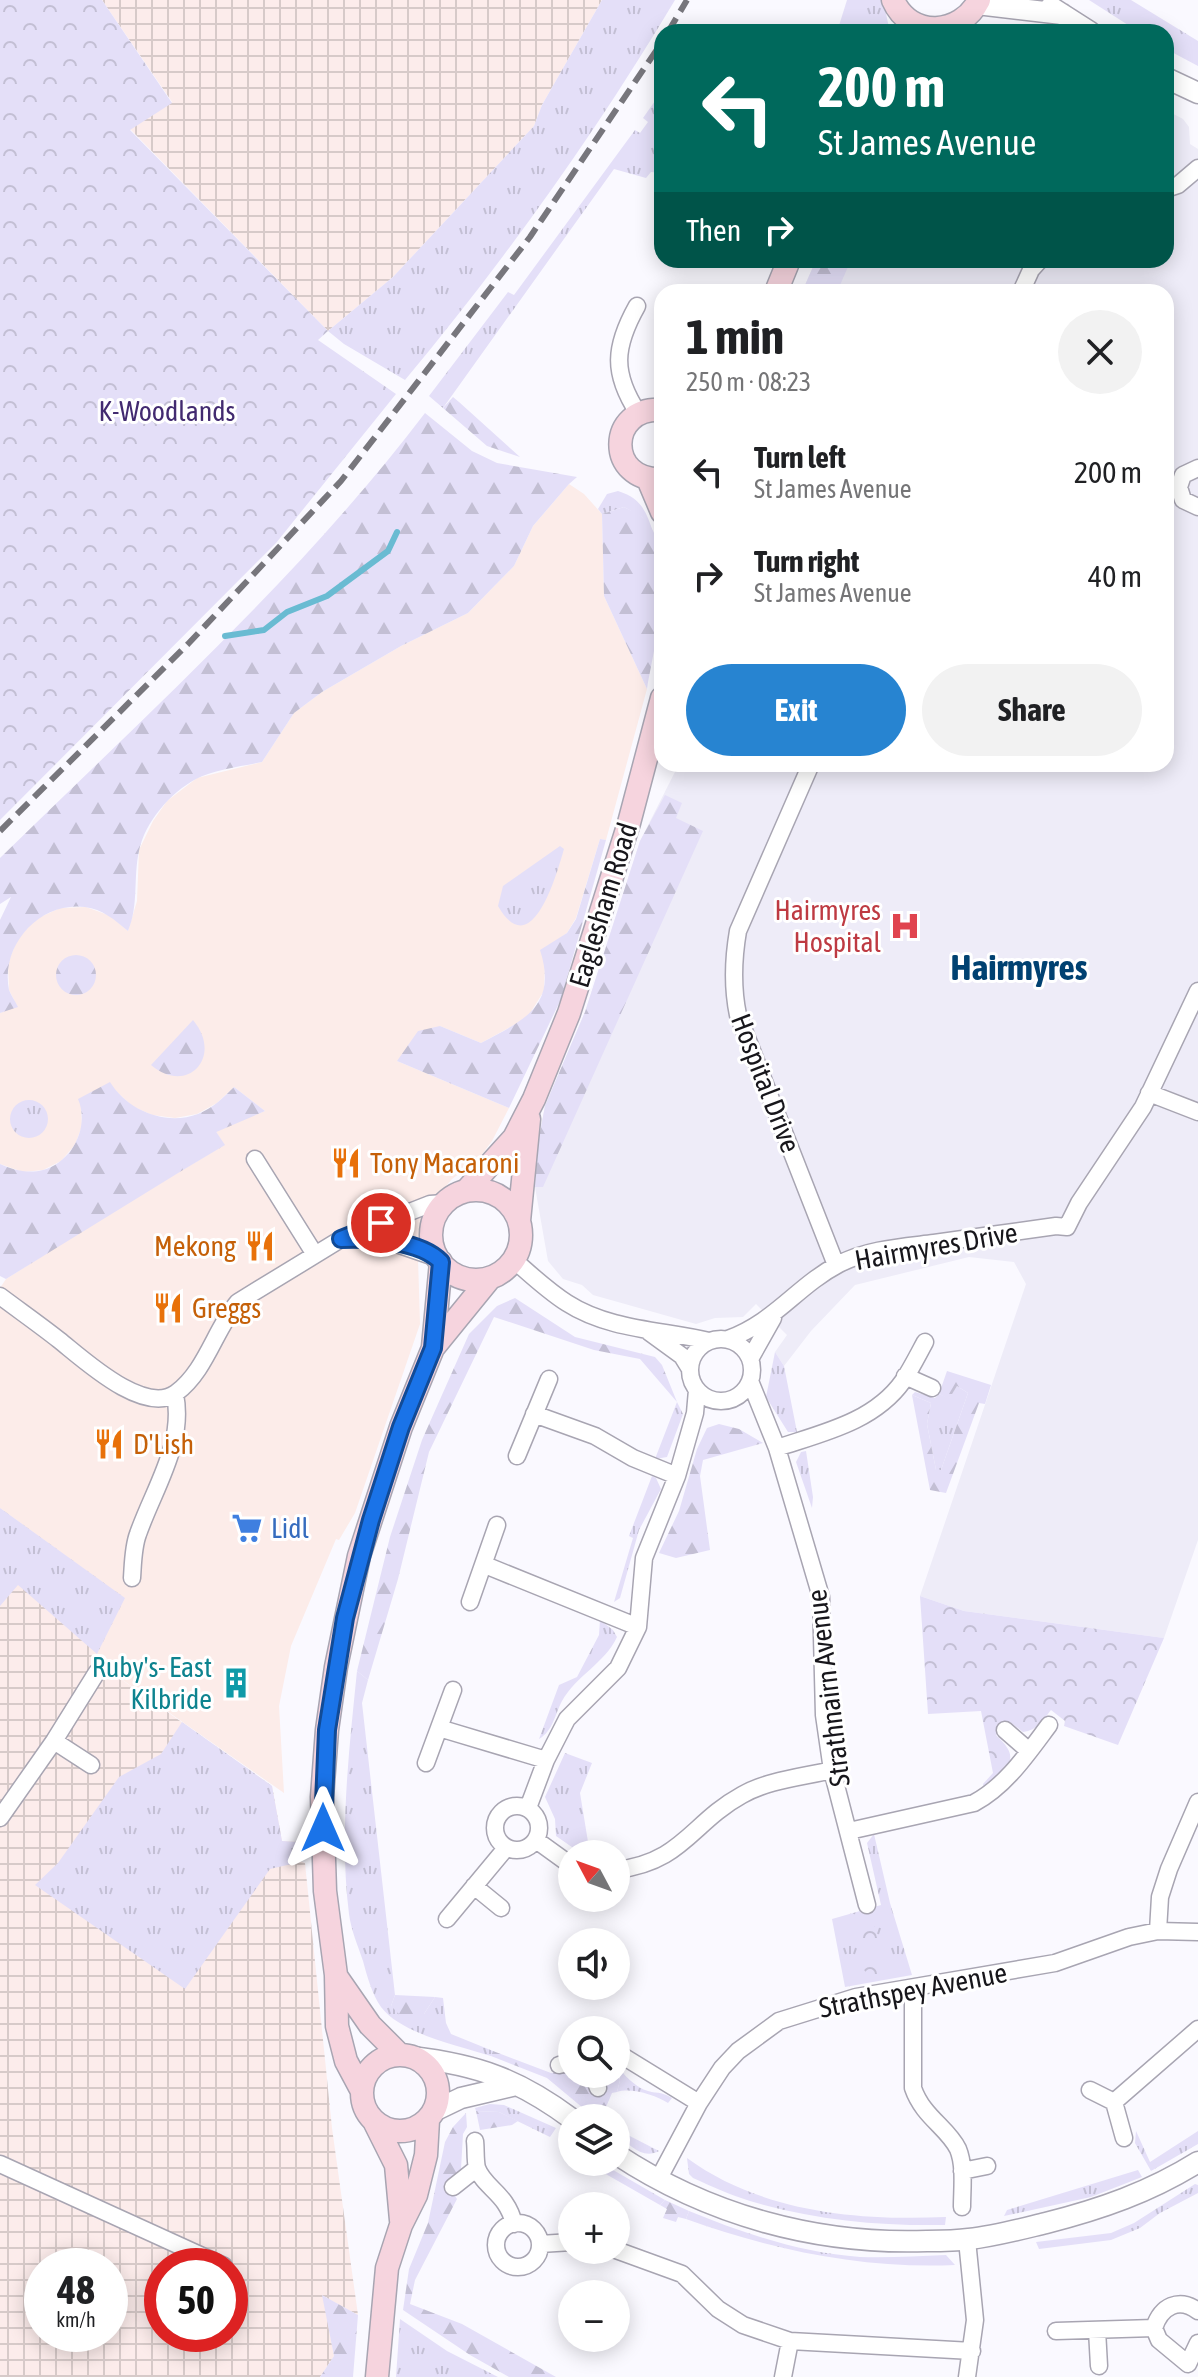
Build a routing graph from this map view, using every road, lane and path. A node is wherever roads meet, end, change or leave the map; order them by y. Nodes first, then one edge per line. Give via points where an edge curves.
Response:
1 (1041, 0) edge
2 (978, 2) edge
3 (1062, 14) junction
4 (955, 24) edge
5 (1078, 24) edge
6 (1174, 82) edge
7 (1198, 93) edge
8 (1198, 168) edge
9 (1174, 186) edge
10 (637, 306) dead end
11 (654, 409) edge
12 (654, 411) edge
13 (1198, 468) edge
14 (654, 479) edge
15 (1198, 507) edge
16 (654, 728) edge
17 (808, 772) edge
18 (1198, 991) edge
19 (1149, 1093) junction
20 (530, 1107) junction
21 (1198, 1112) edge
22 (255, 1159) dead end
23 (466, 1191) junction
24 (444, 1203) junction
25 (519, 1221) junction
26 (341, 1239) junction
27 (314, 1253) junction
28 (439, 1260) junction
29 (514, 1260) junction
30 (836, 1265) junction
31 (490, 1278) junction
32 (0, 1296) edge
33 (775, 1314) junction
34 (648, 1331) junction
35 (728, 1339) junction
36 (709, 1341) junction
37 (925, 1342) dead end
38 (433, 1348) junction
39 (750, 1359) junction
40 (690, 1369) junction
41 (905, 1376) junction
42 (549, 1379) dead end
43 (750, 1381) junction
44 (932, 1388) dead end
45 (697, 1390) junction
46 (175, 1394) junction
47 (725, 1401) junction
48 (534, 1414) junction
49 (768, 1428) junction
50 (690, 1434) junction
51 (777, 1448) junction
52 (517, 1456) dead end
53 (677, 1476) junction
54 (497, 1525) dead end
55 (485, 1565) junction
56 (132, 1578) dead end
57 (470, 1602) dead end
58 (638, 1627) junction
59 (97, 1672) dead end
60 (453, 1690) dead end
61 (1049, 1725) dead end
62 (439, 1728) junction
63 (1005, 1730) dead end
64 (54, 1741) junction
65 (1029, 1751) junction
66 (546, 1760) junction
67 (426, 1763) dead end
68 (91, 1765) dead end
69 (832, 1770) junction
70 (1198, 1802) edge
71 (528, 1808) junction
72 (0, 1818) edge
73 (849, 1831) junction
74 (536, 1840) junction
75 (506, 1848) junction
76 (558, 1856) edge
77 (630, 1868) edge
78 (474, 1886) junction
79 (867, 1905) dead end
80 (501, 1908) dead end
81 (447, 1919) dead end
82 (1158, 1931) junction
83 (1198, 1932) edge
84 (336, 1975) junction
85 (913, 1988) junction
86 (1198, 2029) edge
87 (406, 2056) junction
88 (630, 2061) edge
89 (516, 2085) junction
90 (1090, 2090) dead end
91 (362, 2091) junction
92 (1114, 2102) junction
93 (699, 2103) junction
94 (558, 2109) edge
95 (431, 2115) junction
96 (375, 2123) junction
97 (1124, 2138) dead end
98 (475, 2141) dead end
99 (1198, 2162) edge
100 (630, 2163) edge
101 (0, 2164) edge
102 (987, 2166) dead end
103 (477, 2168) junction
104 (962, 2171) junction
105 (658, 2180) junction
106 (453, 2187) dead end
107 (962, 2207) dead end
108 (514, 2224) junction
109 (401, 2225) junction
110 (967, 2240) junction
111 (558, 2243) edge
112 (540, 2244) junction
113 (184, 2248) edge
114 (630, 2255) edge
115 (1197, 2309) edge
116 (1154, 2328) junction
117 (1097, 2330) junction
118 (1056, 2331) dead end
119 (790, 2341) junction
120 (1198, 2343) edge
121 (972, 2351) junction
122 (1099, 2366) dead end
123 (1190, 2370) edge
124 (377, 2377) edge
125 (783, 2377) edge
126 (967, 2377) edge

1 - 3 street
2 - 3 street
2 - 4 main road
3 - 5 street
6 - 7 street
8 - 9 street
10 - 11 street via 618,352 620,377
12 - 14 main road via 623,430 621,452 631,470
13 - 15 street via 1183,475 1179,487 1183,500
16 - 20 main road, Eaglesham Road via 601,918
17 - 30 street, Hospital Drive via 738,931 733,991
18 - 19 street
19 - 21 street
19 - 30 street, Hairmyres Drive via 1067,1227 874,1251
20 - 23 main road, Eaglesham Road via 514,1138
20 - 25 main road, Eaglesham Road
22 - 27 street
23 - 24 main road
23 - 25 main road via 503,1199
24 - 26 street
24 - 28 main road via 431,1228
25 - 29 main road
26 - 27 street
26 - 28 street via 379,1238
27 - 46 street via 238,1302 195,1373
28 - 31 main road via 460,1277
28 - 38 main road
29 - 31 main road
29 - 34 street via 568,1304
30 - 33 street, Hairmyres Drive
31 - 38 main road
32 - 46 street via 120,1385 161,1398
33 - 35 street, Hairmyres Drive
33 - 39 street, Hairmyres Drive
34 - 36 street
34 - 40 street via 682,1356
35 - 36 street
35 - 39 street
36 - 40 street via 695,1354
37 - 41 street
38 - 84 main road via 359,1556 334,1679 322,1797 325,1891
39 - 43 street, Strathnairn Avenue
40 - 45 street
41 - 44 street
41 - 51 street via 886,1398 849,1424
42 - 48 street
43 - 47 street via 743,1392
43 - 49 street, Strathnairn Avenue
45 - 47 street
45 - 50 street
46 - 56 street via 178,1423 173,1448 136,1537
47 - 49 street
47 - 50 street
48 - 52 street
48 - 53 street via 595,1436
49 - 51 street, Strathnairn Avenue
50 - 53 street
51 - 69 street, Strathnairn Avenue via 821,1597 824,1715
53 - 58 street via 644,1558
54 - 55 street
55 - 57 street
55 - 58 street
58 - 66 street via 618,1668 567,1719
59 - 64 street
60 - 62 street
61 - 65 street
62 - 66 street
62 - 67 street
63 - 65 street
64 - 68 street
64 - 72 street
65 - 73 street via 995,1789 974,1803
66 - 71 street
69 - 73 street, Strathnairn Avenue
69 - 77 street via 742,1795 681,1845 645,1866
70 - 82 street via 1160,1897
71 - 74 street via 539,1821
71 - 75 street via 510,1806 498,1815 494,1829
73 - 79 street, Strathnairn Avenue
74 - 75 street via 525,1849
74 - 76 street
75 - 78 street
78 - 80 street
78 - 81 street
82 - 83 street, Strathspey Avenue
82 - 85 street, Strathspey Avenue via 1055,1963
84 - 87 main road via 370,2025
84 - 91 main road via 337,2026 346,2061
85 - 93 street, Strathspey Avenue via 856,1997 779,2021 730,2060
85 - 104 street via 913,2088 918,2103 957,2149
86 - 92 street
87 - 89 street via 458,2062
87 - 91 main road via 378,2061
87 - 95 main road via 430,2069 436,2079 439,2090
88 - 93 street
89 - 94 street
89 - 95 street via 461,2098
90 - 92 street
91 - 96 main road
92 - 97 street
93 - 105 street, Strathspey Avenue
95 - 96 main road via 408,2131
95 - 109 main road via 416,2195
96 - 109 main road via 396,2165
98 - 103 street
99 - 110 street via 1156,2187 1100,2209
100 - 105 street
101 - 113 street
102 - 104 street
103 - 106 street
103 - 108 street via 502,2197
104 - 107 street
105 - 110 street via 744,2217 795,2231 896,2242
108 - 112 street via 529,2226
108 - 112 street via 497,2240 498,2254 507,2264 528,2265
109 - 124 main road via 387,2268
110 - 121 street via 975,2320
111 - 112 street
114 - 119 street via 682,2274 743,2325
115 - 116 street via 1181,2303 1169,2306 1161,2310
116 - 117 street
116 - 123 street via 1159,2340
117 - 118 street
117 - 122 street
119 - 121 street
119 - 125 street
120 - 123 street
121 - 126 street

